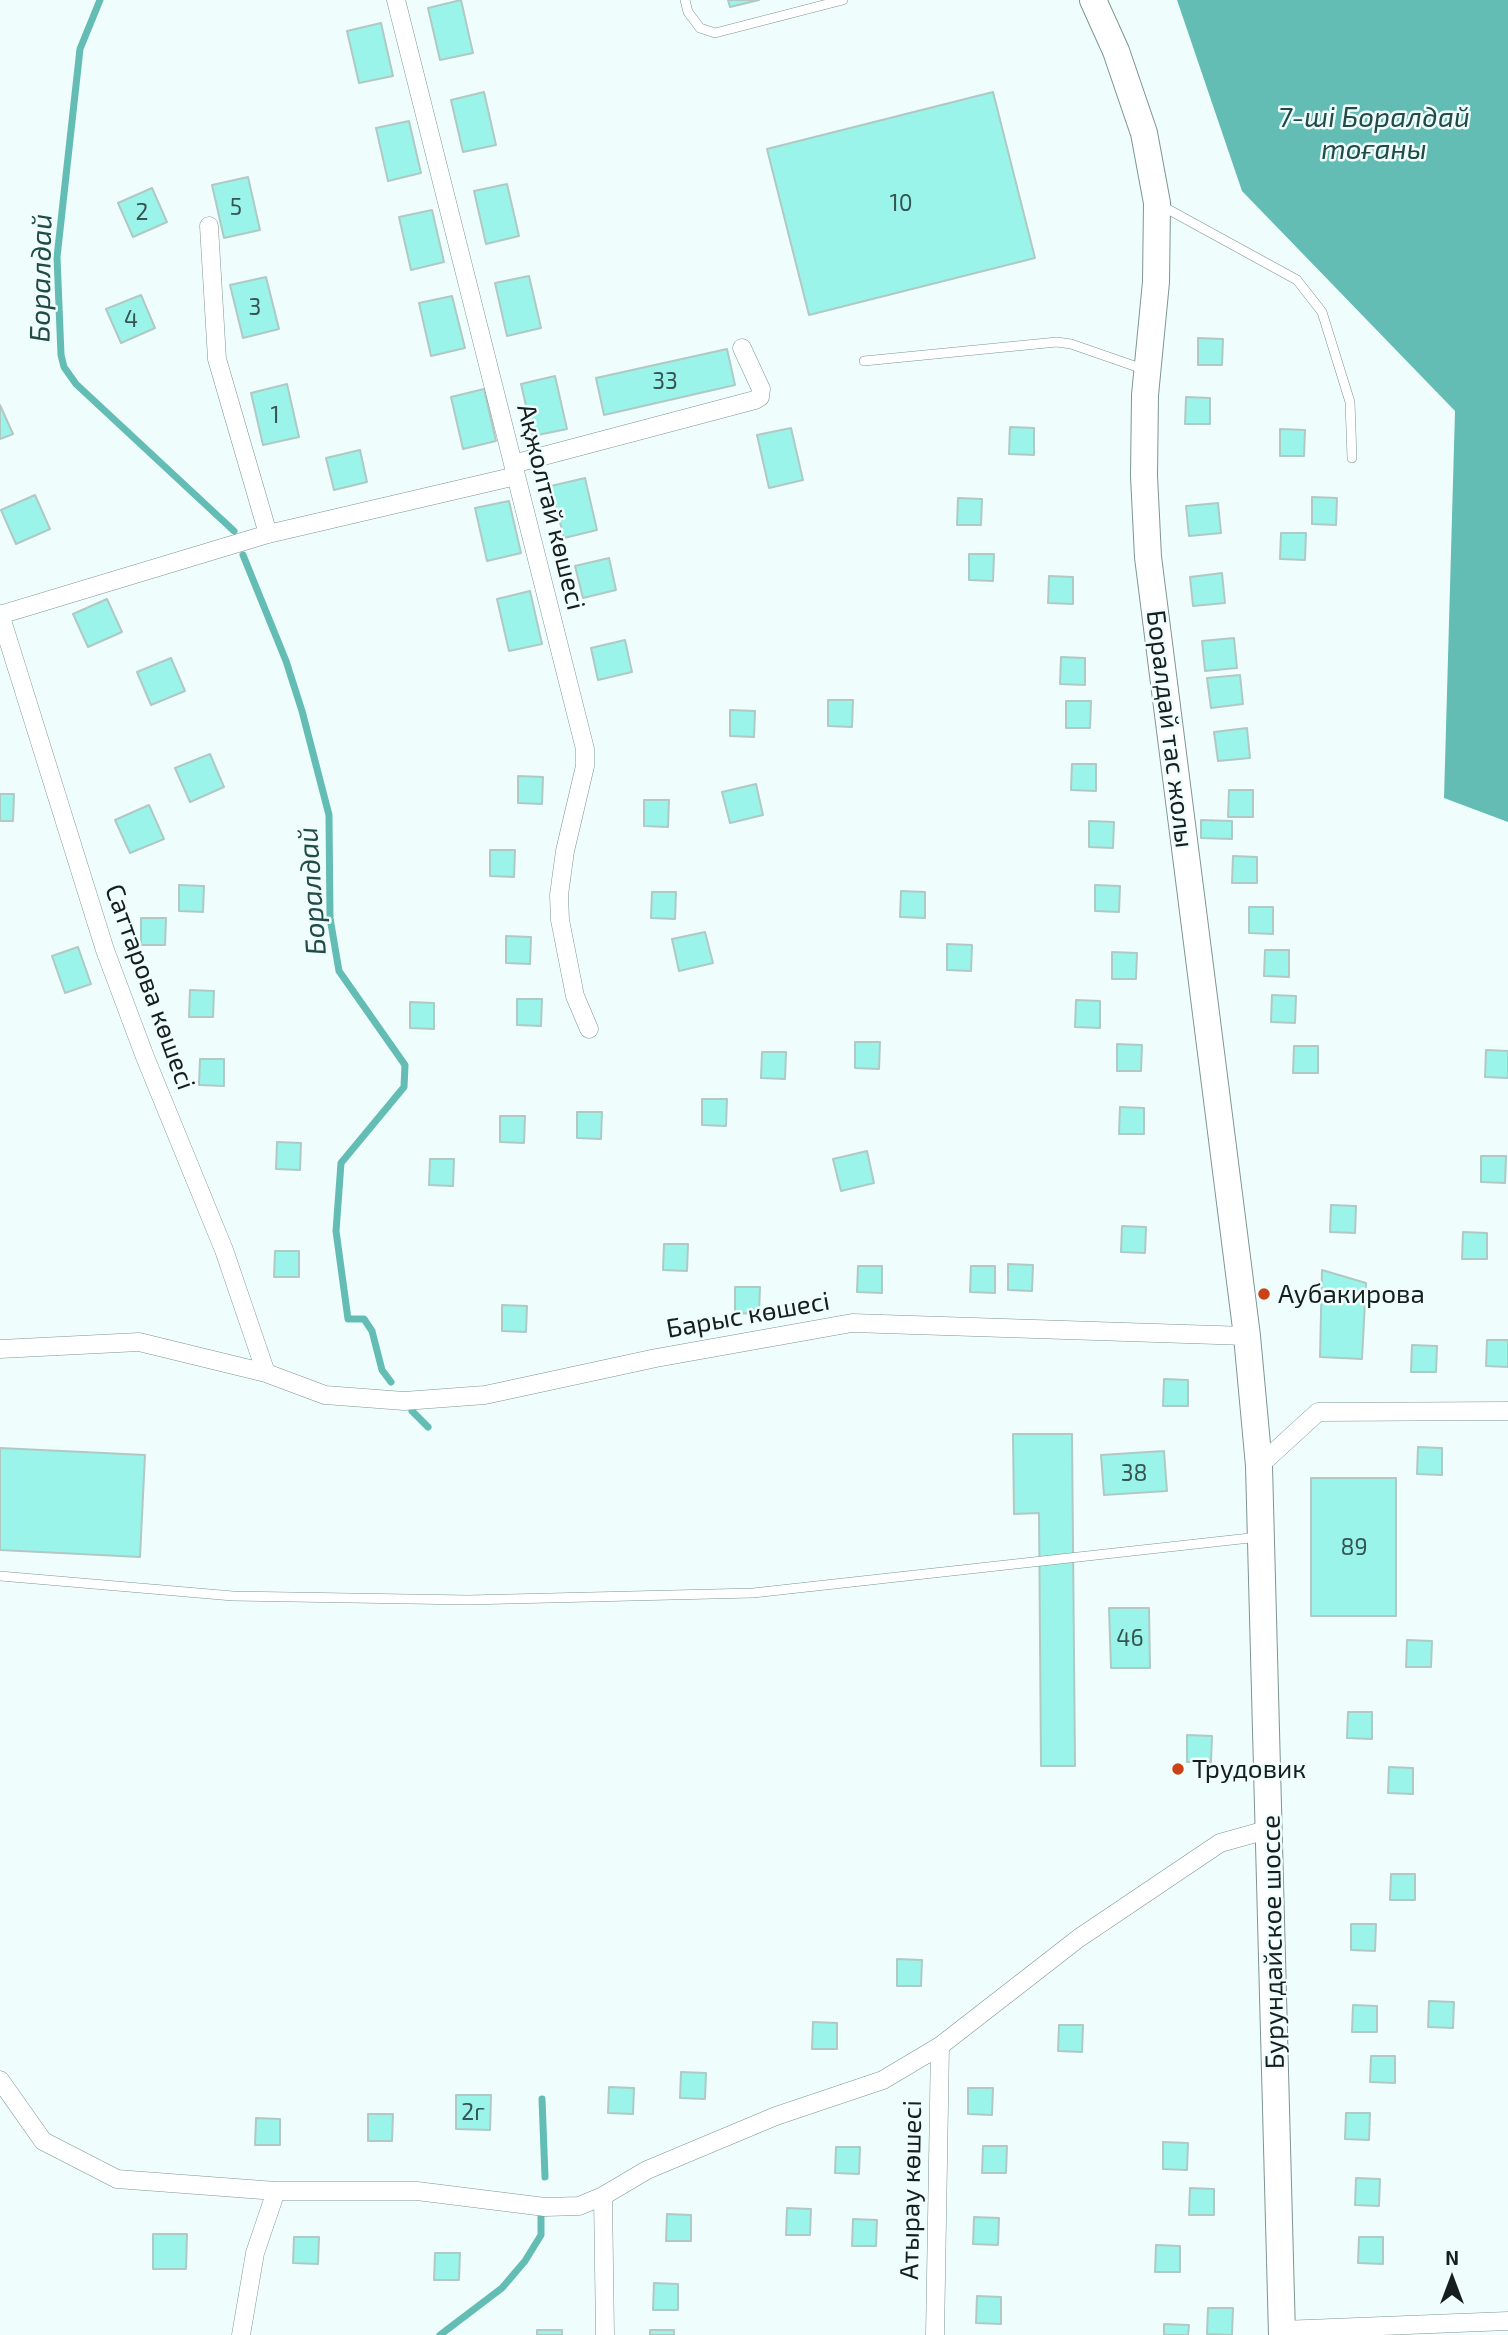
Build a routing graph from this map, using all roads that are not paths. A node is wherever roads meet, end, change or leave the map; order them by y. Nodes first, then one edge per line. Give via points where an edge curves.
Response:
1 (396, 0) edge
2 (685, 0) edge
3 (843, 0) edge
4 (1093, 0) edge
5 (1157, 203) junction
6 (209, 226) dead end
7 (742, 348) dead end
8 (864, 360) dead end
9 (1148, 371) junction
10 (1352, 458) dead end
11 (514, 470) junction
12 (268, 534) junction
13 (0, 614) edge
14 (589, 1029) dead end
15 (1247, 1336) junction
16 (0, 1349) edge
17 (267, 1373) junction
18 (1508, 1411) edge
19 (1259, 1466) junction
20 (1261, 1537) junction
21 (0, 1577) edge
22 (1270, 1829) junction
23 (940, 2046) junction
24 (0, 2080) edge
25 (276, 2191) junction
26 (603, 2196) junction
27 (1508, 2321) edge
28 (1282, 2332) edge
29 (241, 2335) edge
30 (606, 2335) edge
31 (935, 2335) edge

1 - 11 street, Ақжолтай көшесі
2 - 3 lane via 700,28 715,33
4 - 5 main road, Боралдай тас жолы via 1144,133
5 - 9 main road, Боралдай тас жолы
5 - 10 lane via 1297,280 1322,312 1350,402
6 - 12 street via 217,359
7 - 11 street via 761,389 755,400
8 - 9 lane via 1057,342
9 - 15 main road, Боралдай тас жолы via 1144,476 1148,557
11 - 12 street
11 - 14 street, Ақжолтай көшесі via 584,748 585,766 559,895 575,996
12 - 13 street
13 - 17 street, Саттарова көшесі via 105,950 224,1250
15 - 17 street, Барыс көшесі via 852,1323 485,1395 404,1401 325,1395
15 - 19 main road, Боралдай тас жолы
16 - 17 street, Барыс көшесі via 139,1342
18 - 19 street via 1318,1412
19 - 20 main road, Бурундайское шоссе
20 - 21 lane via 753,1592 468,1600 247,1596
20 - 22 main road, Бурундайское шоссе
22 - 23 street via 1220,1843 1079,1938
22 - 28 main road, Бурундайское шоссе
23 - 26 street via 883,2080 776,2116 660,2164
23 - 31 street, Атырау көшесі
24 - 25 street via 43,2141 117,2179
25 - 26 street via 417,2191 545,2207 579,2206
25 - 29 street via 255,2253
26 - 30 street
27 - 28 street

